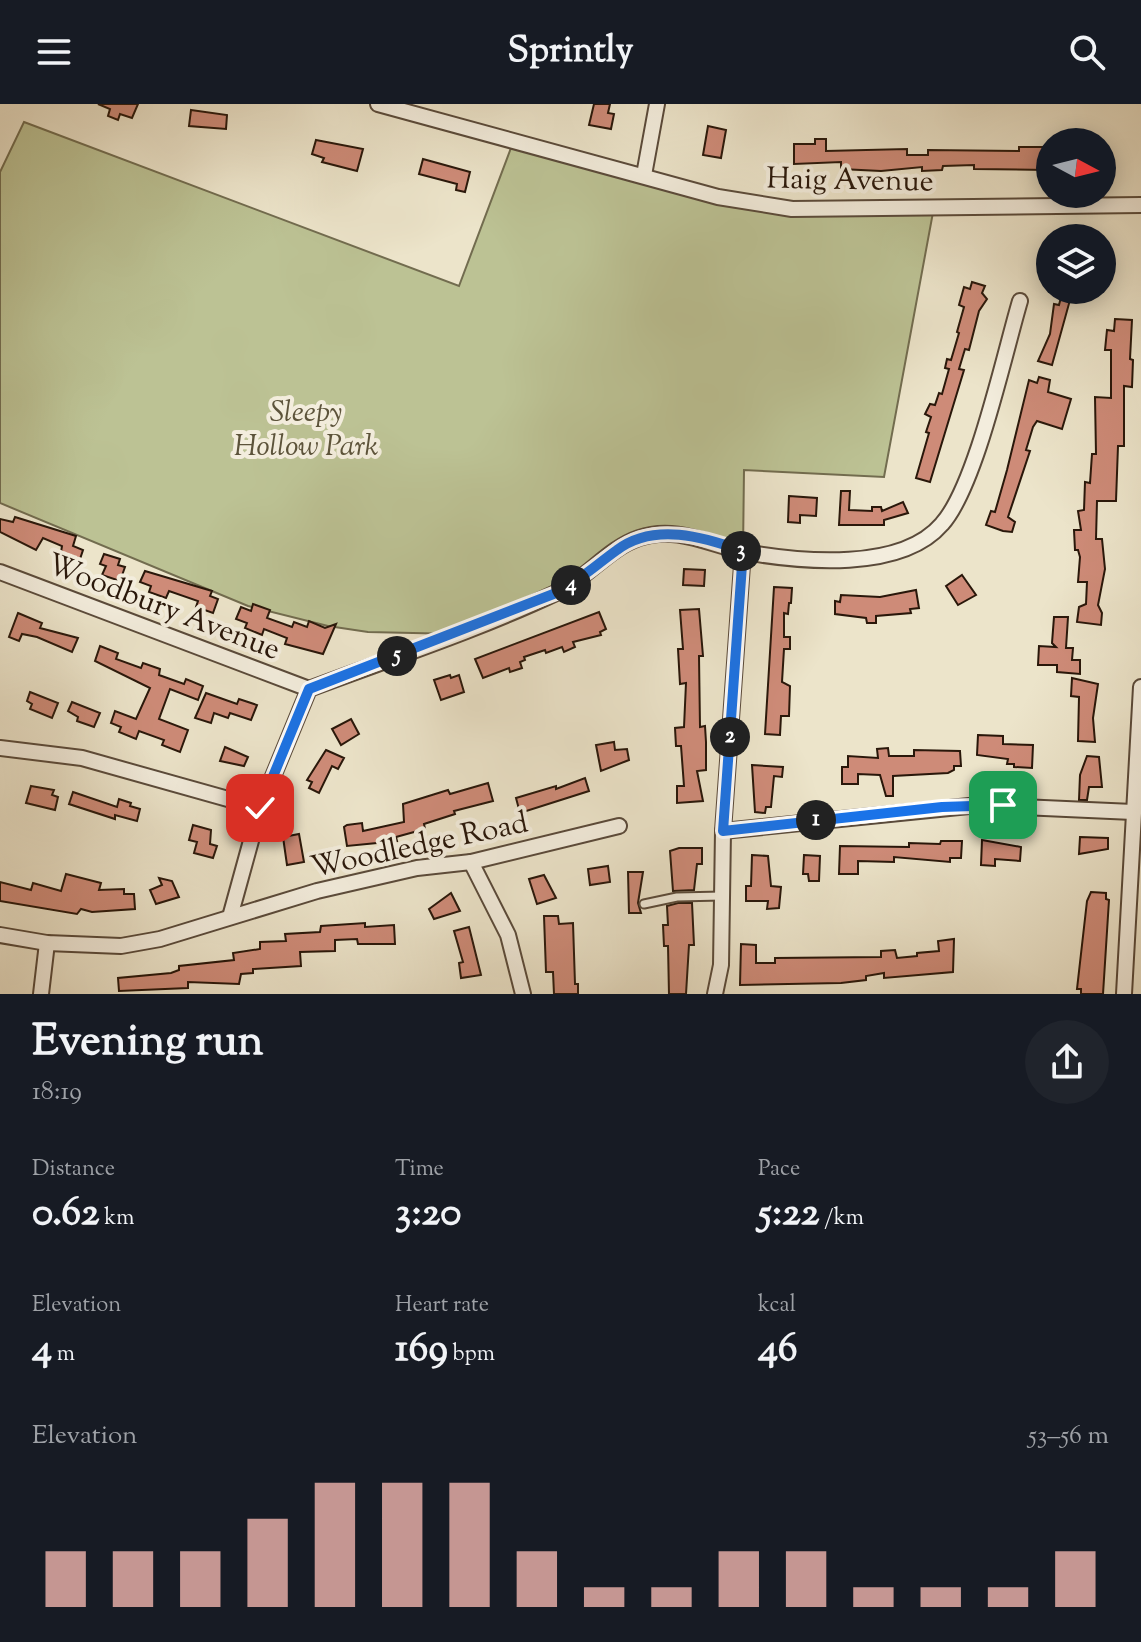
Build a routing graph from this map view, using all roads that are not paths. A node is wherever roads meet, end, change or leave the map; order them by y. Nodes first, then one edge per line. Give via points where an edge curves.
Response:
1 (378, 104) edge
2 (657, 104) edge
3 (644, 175) junction
4 (1141, 205) edge
5 (1020, 301) dead end
6 (743, 551) junction
7 (0, 572) edge
8 (1141, 687) edge
9 (309, 689) junction
10 (1140, 738) edge
11 (0, 748) edge
12 (260, 808) junction
13 (1133, 812) junction
14 (619, 826) dead end
15 (723, 831) junction
16 (471, 862) junction
17 (722, 896) junction
18 (644, 904) dead end
19 (230, 917) junction
20 (1134, 924) edge
21 (0, 935) edge
22 (47, 943) junction
23 (41, 994) edge
24 (523, 994) edge
25 (715, 994) edge
26 (1124, 994) edge

1 - 3 street, Haig Avenue
2 - 3 street
3 - 4 street, Haig Avenue via 718,197 792,209
5 - 6 street via 979,443 943,524 928,537 860,560
6 - 9 street via 699,538 638,538 556,593
6 - 15 street
7 - 9 street, Woodbury Avenue
8 - 10 street
9 - 12 street
10 - 13 street
11 - 12 street via 82,758
12 - 19 street
13 - 15 street via 979,805
13 - 20 street
14 - 16 street, Woodledge Road
15 - 17 street
16 - 19 street, Woodledge Road via 417,868
16 - 24 street via 508,935
17 - 18 lane
17 - 25 street
19 - 22 street, Woodledge Road via 121,946
20 - 26 street
21 - 22 street, Woodledge Road
22 - 23 street

